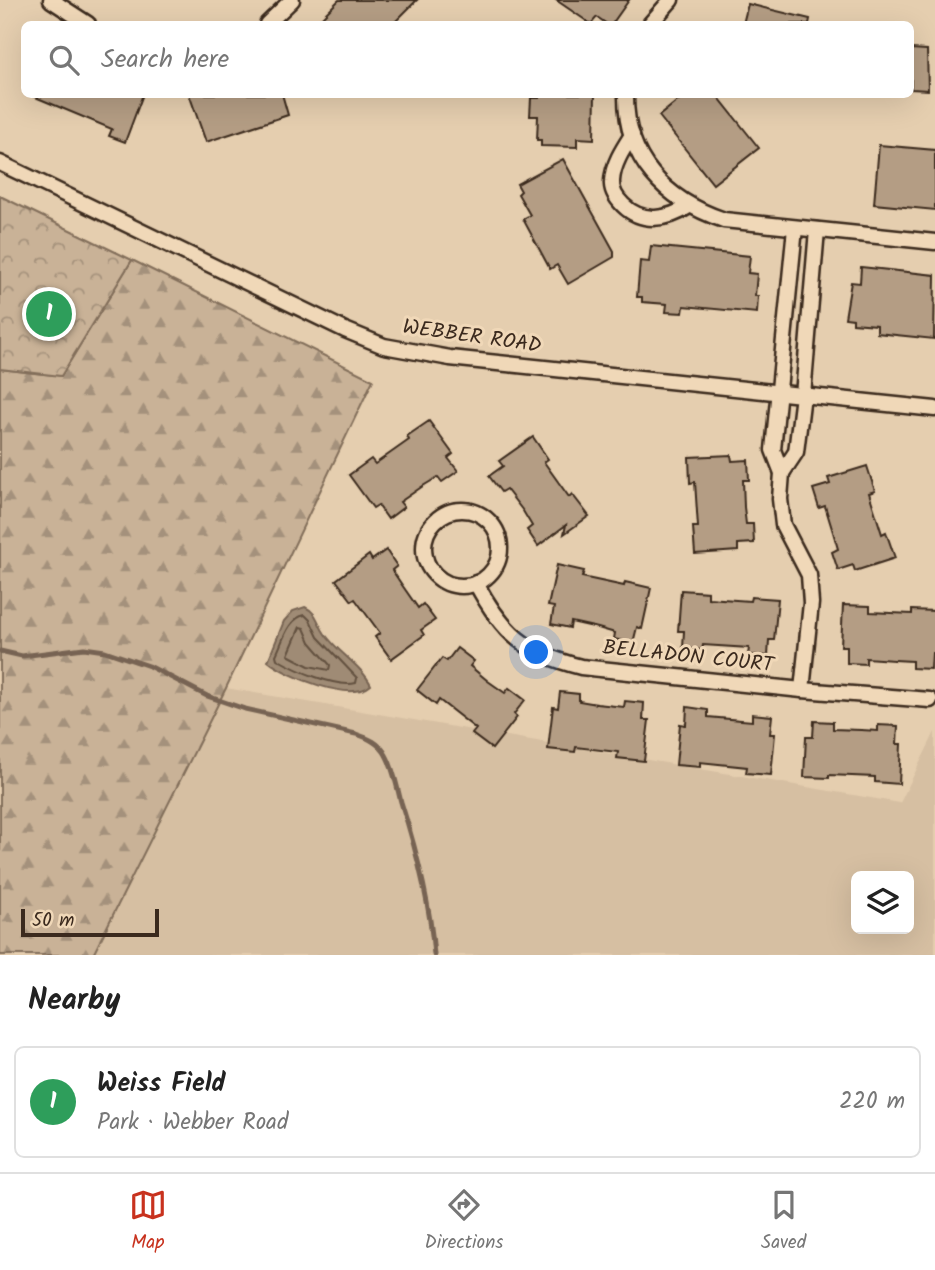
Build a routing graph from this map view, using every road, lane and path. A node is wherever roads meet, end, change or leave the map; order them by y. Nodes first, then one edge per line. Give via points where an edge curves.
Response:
1 (51, 0) edge
2 (292, 0) edge
3 (671, 0) edge
4 (83, 21) edge
5 (270, 21) edge
6 (653, 21) edge
7 (626, 98) edge
8 (632, 135) junction
9 (0, 163) edge
10 (689, 206) junction
11 (795, 228) junction
12 (817, 230) junction
13 (935, 242) edge
14 (778, 392) junction
15 (803, 395) junction
16 (935, 409) edge
17 (782, 474) junction
18 (476, 583) junction
19 (802, 690) junction
20 (930, 700) dead end

1 - 4 street
2 - 5 street
3 - 6 street
7 - 8 street
8 - 10 street via 650,172
8 - 10 street via 615,167 611,183 615,197 635,214 648,218 671,215
9 - 14 street, WEBBER ROAD via 384,346 450,358
10 - 11 street via 724,220
11 - 12 street
11 - 14 street
12 - 13 street
12 - 15 street
14 - 15 street, WEBBER ROAD
14 - 17 street via 774,450
15 - 16 street, WEBBER ROAD
15 - 17 street via 796,452
17 - 19 street via 783,525 809,575 811,603
18 - 18 street via 497,563 497,534 489,521 476,513 447,513 426,533 426,562 447,583
18 - 19 street, BELLADON COURT via 491,612 509,632 555,661
19 - 20 street, BELLADON COURT

